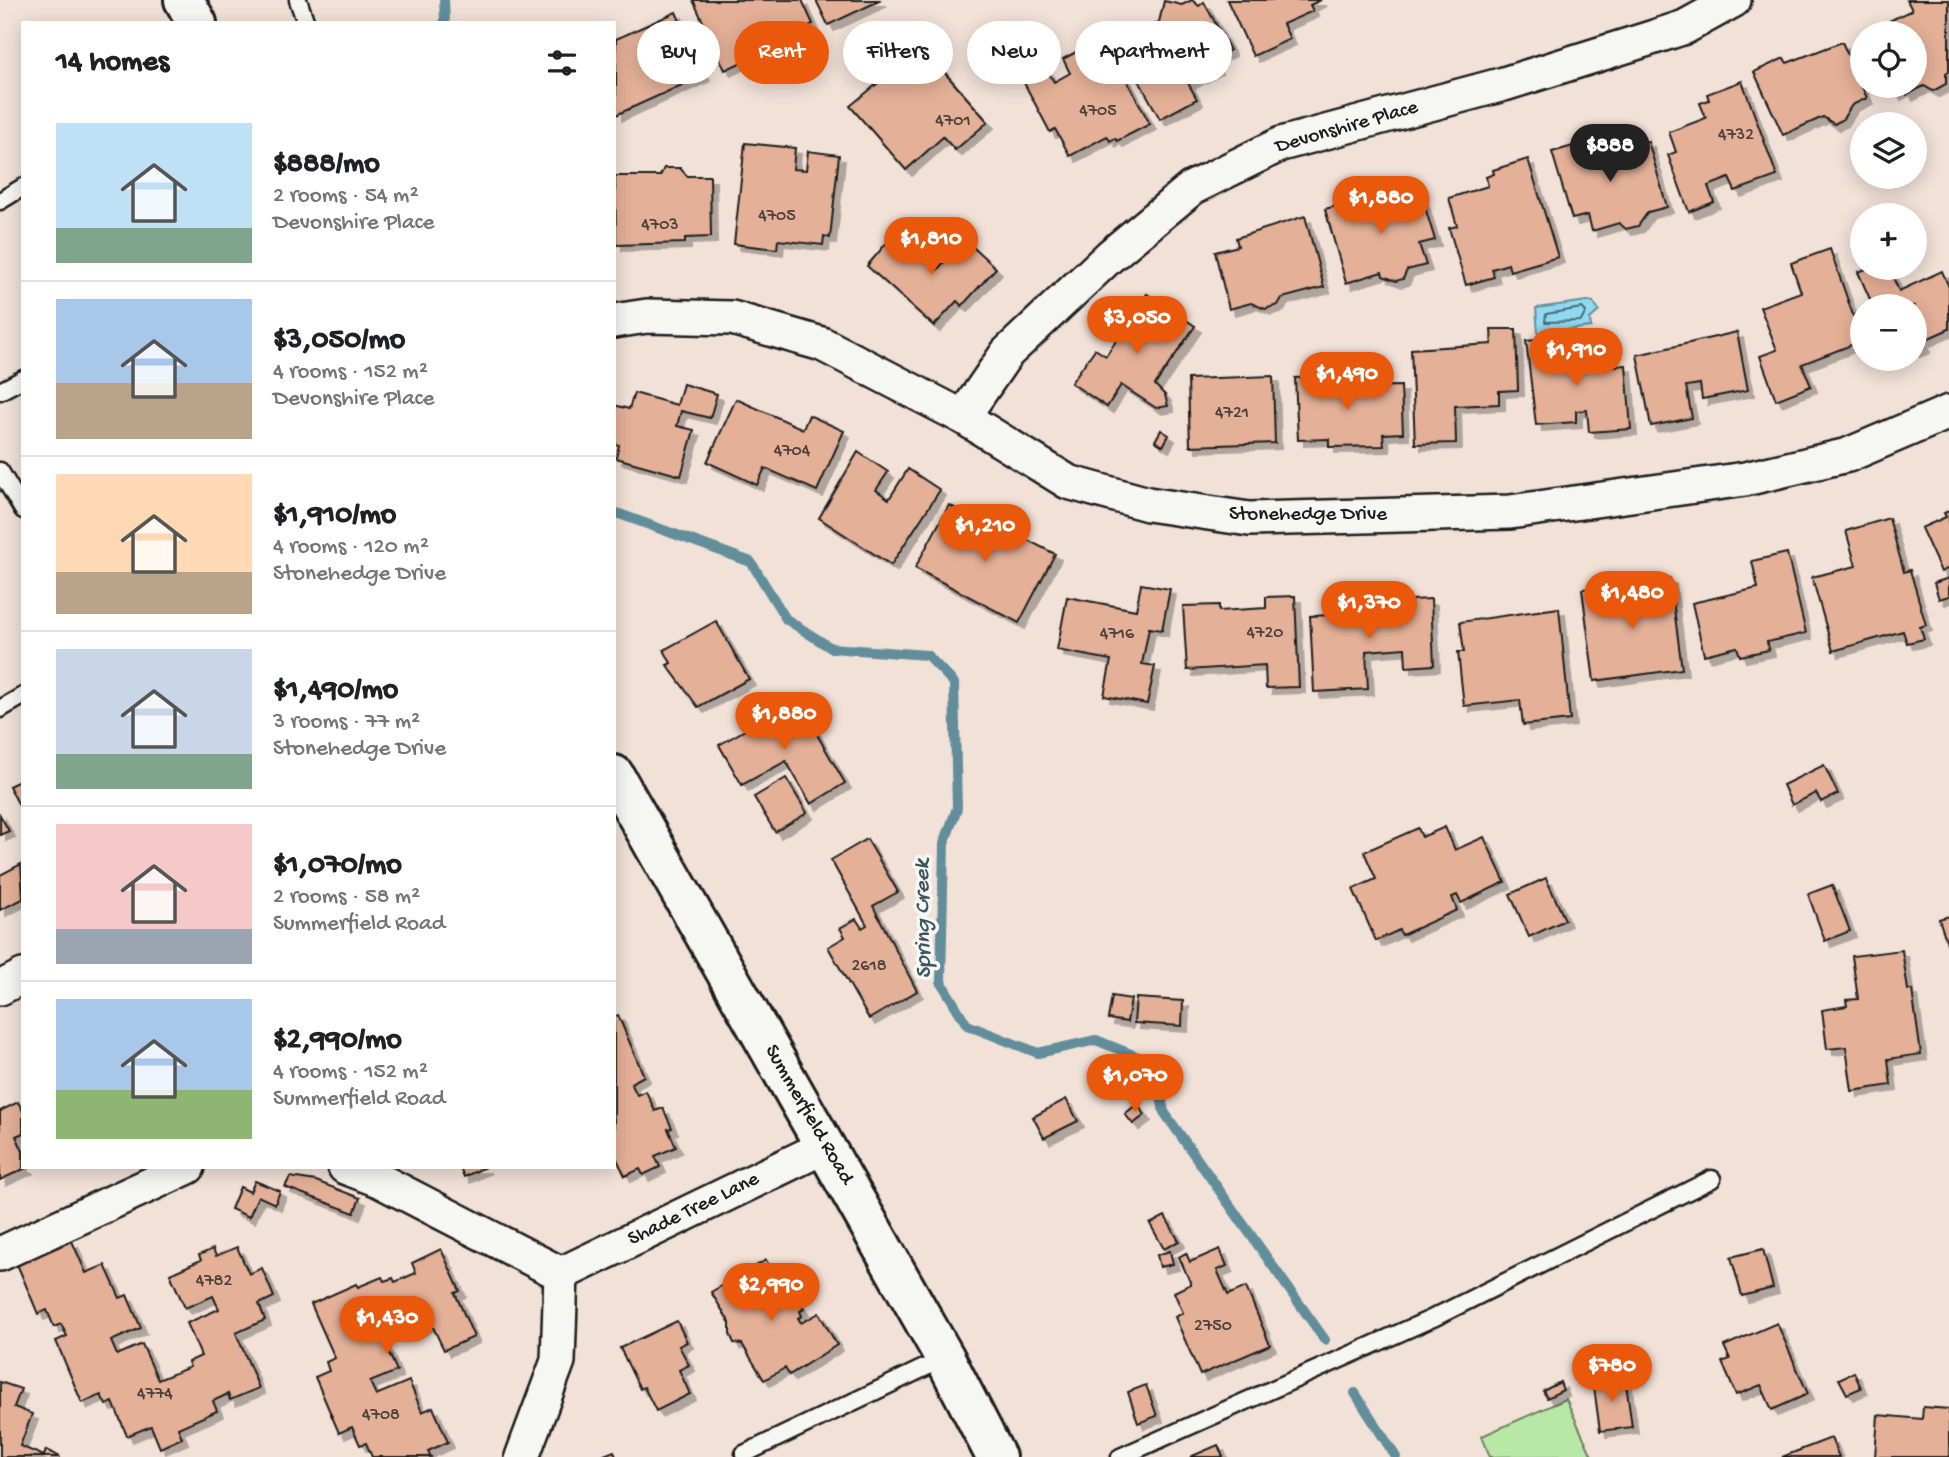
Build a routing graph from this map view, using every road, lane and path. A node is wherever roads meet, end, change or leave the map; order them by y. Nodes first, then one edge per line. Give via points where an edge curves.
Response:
1 (184, 0) edge
2 (298, 0) edge
3 (1734, 0) edge
4 (196, 21) edge
5 (305, 21) edge
6 (21, 188) edge
7 (0, 201) edge
8 (616, 321) edge
9 (21, 380) edge
10 (0, 391) edge
11 (1949, 412) edge
12 (963, 417) junction
13 (0, 471) edge
14 (21, 507) edge
15 (21, 697) edge
16 (0, 709) edge
17 (616, 778) edge
18 (21, 977) edge
19 (0, 988) edge
20 (826, 1146) junction
21 (184, 1169) edge
22 (350, 1169) edge
23 (1712, 1179) dead end
24 (0, 1254) edge
25 (562, 1274) junction
26 (945, 1358) junction
27 (744, 1454) dead end
28 (522, 1457) edge
29 (996, 1457) edge
30 (1120, 1457) edge

1 - 4 street
2 - 5 lane
3 - 12 street, Devonshire Place via 1685,27 1648,39 1281,145 1192,188 1110,256 1007,352
6 - 7 lane
8 - 12 street, Stonehedge Drive via 647,316 732,318 822,344
9 - 10 lane
11 - 12 street, Stonehedge Drive via 1848,454 1745,479 1510,512 1249,519 1148,504 1068,482
13 - 14 lane
15 - 16 lane
17 - 20 street, Summerfield Road
18 - 19 street
20 - 25 street, Shade Tree Lane
20 - 26 street, Summerfield Road
21 - 24 street
22 - 25 street
23 - 30 lane via 1433,1318
25 - 28 street via 558,1361
26 - 27 lane
26 - 29 street, Summerfield Road

